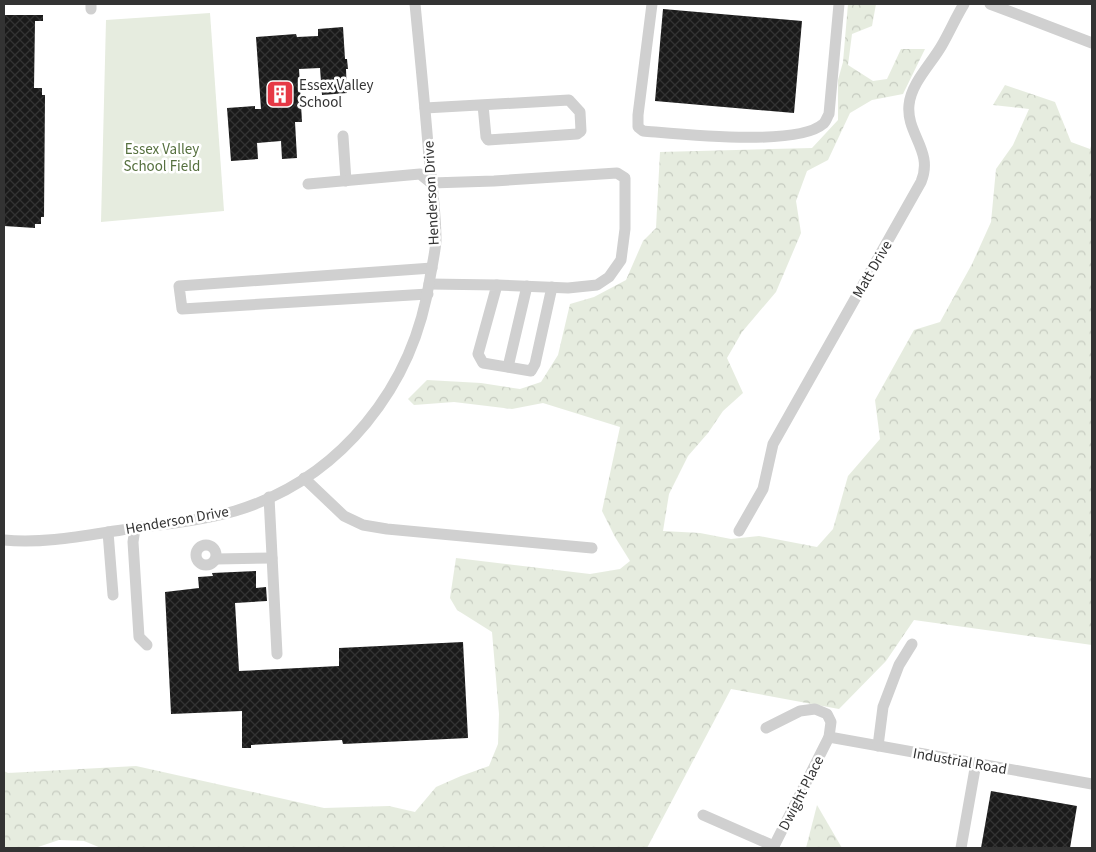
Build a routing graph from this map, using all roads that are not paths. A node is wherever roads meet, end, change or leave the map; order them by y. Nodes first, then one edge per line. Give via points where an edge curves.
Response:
1 (415, 4) edge
2 (652, 4) edge
3 (840, 4) edge
4 (964, 4) edge
5 (990, 4) edge
6 (1092, 43) edge
7 (483, 105) junction
8 (425, 108) junction
9 (343, 136) dead end
10 (346, 181) junction
11 (432, 183) junction
12 (308, 184) dead end
13 (432, 268) junction
14 (497, 284) junction
15 (527, 286) junction
16 (552, 287) junction
17 (428, 289) junction
18 (508, 367) junction
19 (304, 478) junction
20 (269, 497) junction
21 (135, 528) junction
22 (739, 531) dead end
23 (108, 532) junction
24 (4, 540) edge
25 (592, 548) dead end
26 (272, 558) junction
27 (216, 559) dead end
28 (114, 595) dead end
29 (912, 644) dead end
30 (146, 645) dead end
31 (277, 654) dead end
32 (766, 728) dead end
33 (829, 737) junction
34 (878, 746) junction
35 (976, 763) junction
36 (1092, 784) edge
37 (703, 815) dead end
38 (774, 847) edge
39 (961, 848) edge

1 - 8 street, Henderson Drive
2 - 3 street via 638,127 643,132 728,138 792,135 810,131 824,123 829,114
4 - 22 street, Matt Drive via 909,104 911,122 926,167 921,182 773,444 763,489
5 - 6 street
7 - 7 street via 568,100 580,112 580,131 577,134 488,140
7 - 8 street
8 - 11 street, Henderson Drive
9 - 10 street
10 - 11 street via 420,174
10 - 12 street
11 - 13 street, Henderson Drive via 436,242
11 - 16 street via 617,173 625,178 621,260 609,277 597,284
13 - 17 street, Henderson Drive
13 - 17 street via 179,286 182,309
14 - 15 street
14 - 17 street
14 - 18 street via 478,354 483,363
15 - 16 street
15 - 18 street
16 - 18 street via 535,364 531,371
17 - 19 street, Henderson Drive via 419,330 408,358 383,401 345,446
19 - 20 street, Henderson Drive
19 - 25 street via 344,516 362,525
20 - 21 street, Henderson Drive via 207,518
20 - 26 street
21 - 23 street, Henderson Drive
21 - 30 street via 133,542 139,637
23 - 24 street, Henderson Drive via 54,540
23 - 28 street
26 - 27 street
26 - 31 street
29 - 34 street via 899,666 883,707
32 - 33 street via 800,711 815,709 828,714 831,722
33 - 34 street, Industrial Road
33 - 38 street, Dwight Place
34 - 35 street, Industrial Road
35 - 36 street, Industrial Road
35 - 39 street
37 - 38 street

